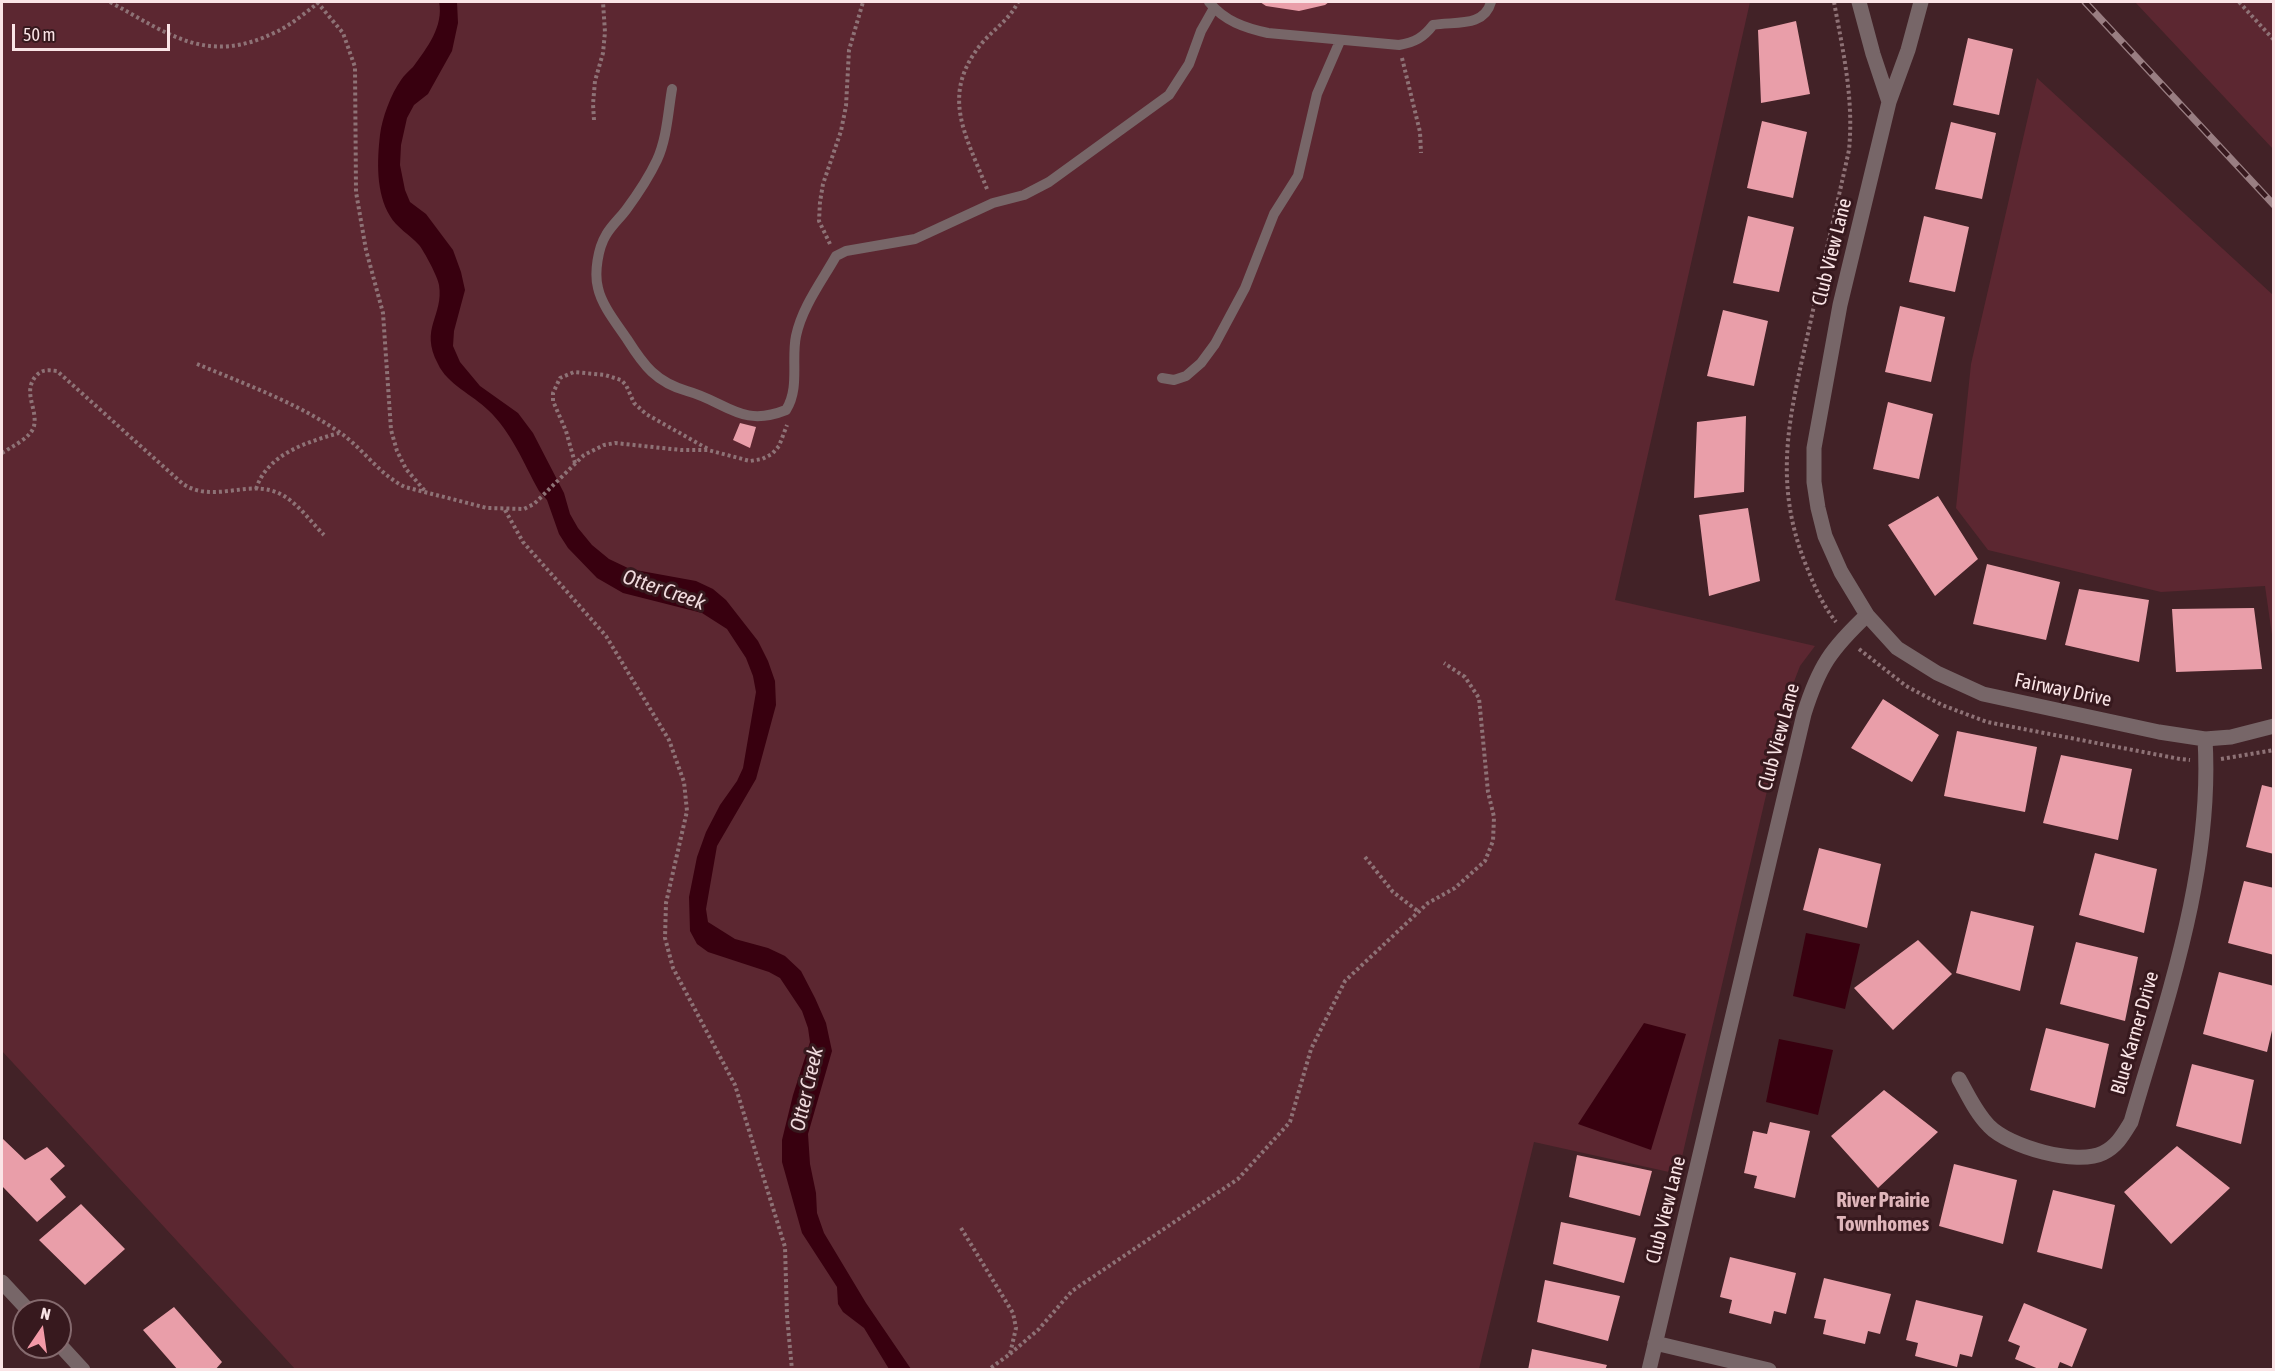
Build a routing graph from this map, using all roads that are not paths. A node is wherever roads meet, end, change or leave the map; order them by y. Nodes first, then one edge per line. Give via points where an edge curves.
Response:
1 (1491, 2) edge
2 (1860, 2) edge
3 (1921, 2) edge
4 (1211, 5) edge
5 (1340, 41) junction
6 (672, 89) dead end
7 (1889, 102) junction
8 (1162, 378) dead end
9 (1867, 615) junction
10 (2274, 726) edge
11 (2205, 739) junction
12 (1959, 1079) dead end
13 (2, 1282) edge
14 (17, 1299) edge
15 (1655, 1342) junction
16 (72, 1358) edge
17 (83, 1370) edge
18 (1649, 1370) edge
19 (1769, 1370) edge

1 - 5 lane via 1482,17 1433,25 1414,42 1399,45
2 - 7 street
3 - 7 street, Club View Lane
4 - 5 lane via 1230,21 1249,29
4 - 6 lane via 1190,64 1169,95 1049,182 915,239 836,256 803,315 796,336 790,403 786,410 760,417 746,416 674,387 646,368 598,288 599,251 657,160
5 - 8 lane via 1317,94 1298,176 1274,214 1245,288 1201,363 1186,376
7 - 9 street, Club View Lane via 1840,305 1814,448 1814,482 1825,536
9 - 11 street, Fairway Drive via 1897,648 1937,673 1983,694
9 - 15 street, Club View Lane via 1828,656 1804,714
10 - 11 street, Fairway Drive
11 - 12 street, Blue Karner Drive via 2203,825 2194,891 2131,1122 2119,1142 2102,1153 2082,1158 2013,1142 1990,1127
13 - 14 street
15 - 18 street, Club View Lane
15 - 19 street
16 - 17 street

